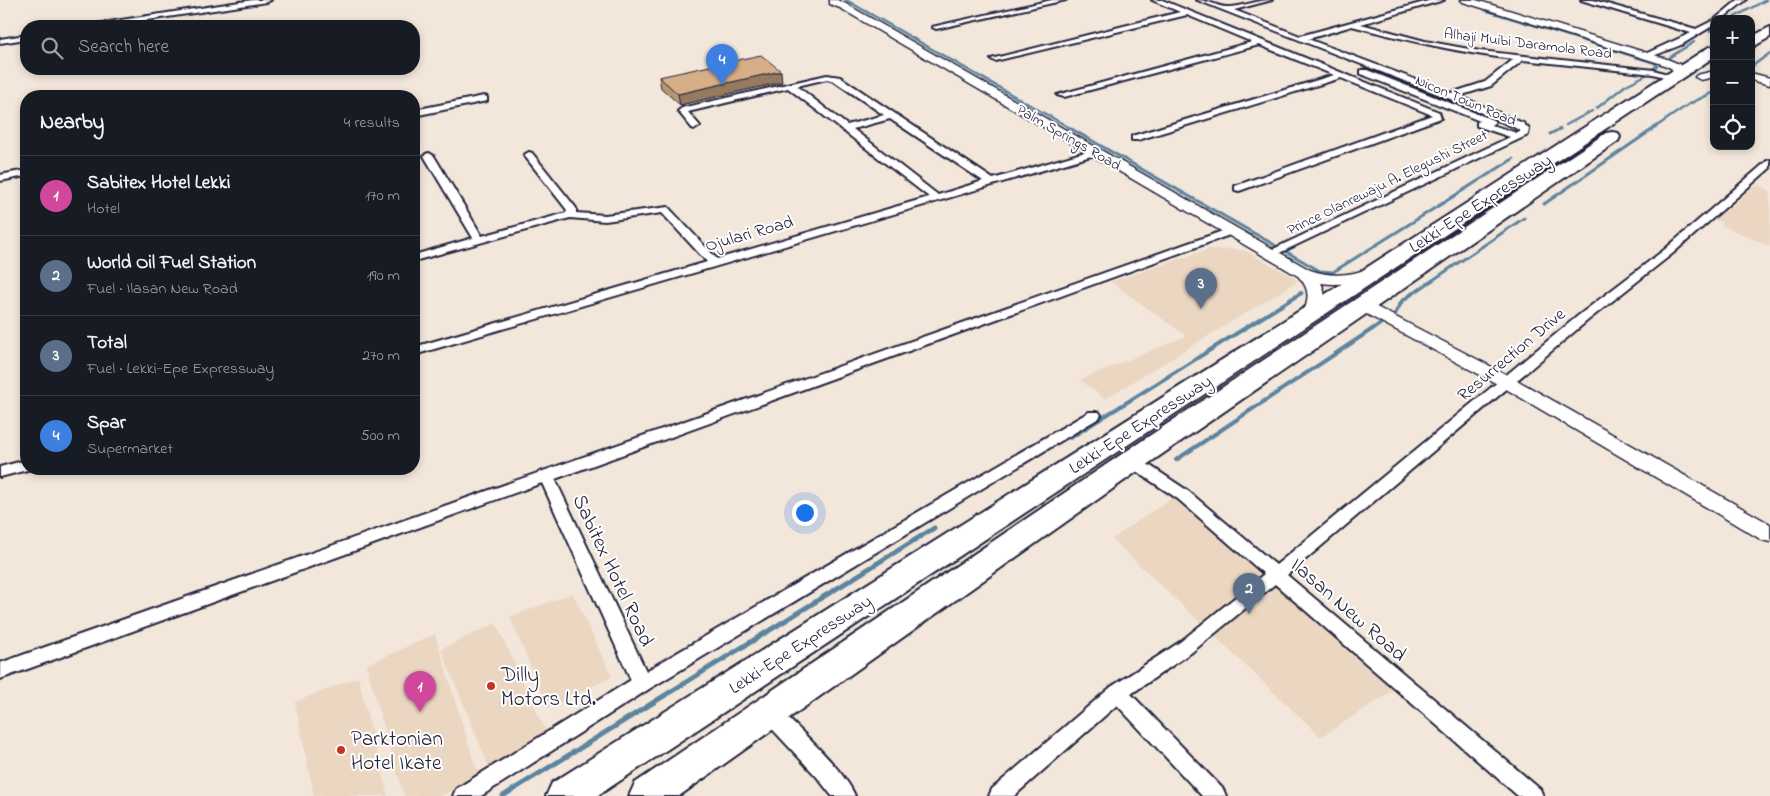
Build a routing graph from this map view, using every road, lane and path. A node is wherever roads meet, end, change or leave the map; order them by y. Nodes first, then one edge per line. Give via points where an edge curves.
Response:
1 (267, 0) edge
2 (1062, 0) edge
3 (1156, 0) edge
4 (1268, 0) edge
5 (1440, 0) edge
6 (1466, 0) edge
7 (1585, 0) edge
8 (1742, 0) edge
9 (830, 2) edge
10 (1200, 4) edge
11 (1226, 10) junction
12 (1188, 13) junction
13 (1723, 15) edge
14 (135, 20) edge
15 (1352, 24) junction
16 (1710, 24) edge
17 (936, 27) dead end
18 (1770, 31) edge
19 (1697, 32) junction
20 (20, 38) edge
21 (1301, 38) junction
22 (0, 41) edge
23 (1755, 41) edge
24 (1259, 42) junction
25 (1305, 50) dead end
26 (1522, 56) junction
27 (1648, 56) junction
28 (995, 59) dead end
29 (1694, 67) edge
30 (1358, 72) dead end
31 (1343, 75) junction
32 (790, 85) junction
33 (1061, 95) dead end
34 (1451, 96) junction
35 (484, 99) dead end
36 (420, 112) edge
37 (892, 115) junction
38 (695, 126) dead end
39 (846, 128) junction
40 (1517, 136) junction
41 (1135, 138) dead end
42 (1095, 152) junction
43 (530, 155) dead end
44 (429, 156) dead end
45 (1770, 163) edge
46 (20, 174) edge
47 (0, 178) edge
48 (991, 182) junction
49 (1239, 188) dead end
50 (936, 198) junction
51 (570, 216) junction
52 (1231, 231) junction
53 (479, 240) junction
54 (1277, 251) junction
55 (420, 256) edge
56 (714, 263) junction
57 (1304, 273) junction
58 (1373, 273) junction
59 (1363, 305) junction
60 (1312, 313) junction
61 (420, 349) edge
62 (1507, 382) junction
63 (1094, 415) dead end
64 (1132, 461) junction
65 (20, 466) edge
66 (0, 472) edge
67 (546, 476) junction
68 (1770, 534) edge
69 (1275, 575) junction
70 (0, 671) edge
71 (642, 683) junction
72 (1118, 693) junction
73 (770, 712) junction
74 (463, 796) edge
75 (565, 796) edge
76 (648, 796) edge
77 (845, 796) edge
78 (999, 796) edge
79 (1216, 796) edge
80 (1533, 796) edge

1 - 14 street
2 - 17 street
3 - 12 street
4 - 11 street
5 - 15 street
6 - 27 street
7 - 19 street
8 - 13 street
9 - 42 street, Palm Springs Road via 843,6
10 - 11 street
10 - 25 street
11 - 21 street
12 - 24 street
12 - 28 street
15 - 21 street
15 - 26 street, Alhaji Muibi Daramola Road via 1425,43 1480,53
16 - 19 street
18 - 23 highway
19 - 27 street
20 - 22 street
21 - 34 street
24 - 31 street
24 - 33 street
26 - 29 street, Alhaji Muibi Daramola Road via 1654,72
26 - 34 street via 1488,84
27 - 29 street
29 - 58 highway, Lekki-Epe Expressway
29 - 59 highway, Lekki-Epe Expressway
30 - 40 street, Nicon Town Road via 1494,130
31 - 41 street
31 - 49 street via 1424,108 1436,114 1436,118
32 - 37 street via 832,77
32 - 38 street via 682,111
32 - 39 street
34 - 40 street via 1520,125 1525,132
35 - 36 street
37 - 39 street
37 - 48 street
39 - 50 street
40 - 54 street, Prince Olanrewaju A. Elegushi Street
42 - 48 street, Ojulari Road
42 - 52 street, Palm Springs Road
43 - 51 street via 572,210
44 - 53 street
45 - 62 street, Resurrection Drive via 1668,252
46 - 47 street
48 - 50 street, Ojulari Road
50 - 56 street, Ojulari Road
51 - 53 street
51 - 56 street via 586,218 664,209
52 - 54 street, Palm Springs Road
52 - 67 street
53 - 55 street
54 - 57 street, Palm Springs Road
56 - 61 street, Ojulari Road
57 - 58 street, Palm Springs Road via 1328,281 1340,281
57 - 60 street, Palm Springs Road via 1317,288 1318,297
58 - 60 highway, Lekki-Epe Expressway
59 - 62 street
59 - 64 highway, Lekki-Epe Expressway
60 - 75 highway, Lekki-Epe Expressway
62 - 68 street
62 - 69 street, Resurrection Drive
63 - 71 street
64 - 69 street, Ilasan New Road via 1182,495
64 - 73 highway, Lekki-Epe Expressway
65 - 66 street
67 - 70 street
67 - 71 street, Sabitex Hotel Road
69 - 72 street, Resurrection Drive via 1186,647
69 - 80 street, Ilasan New Road
71 - 74 street
72 - 78 street, Resurrection Drive
72 - 79 street
73 - 76 highway, Lekki-Epe Expressway
73 - 77 street

